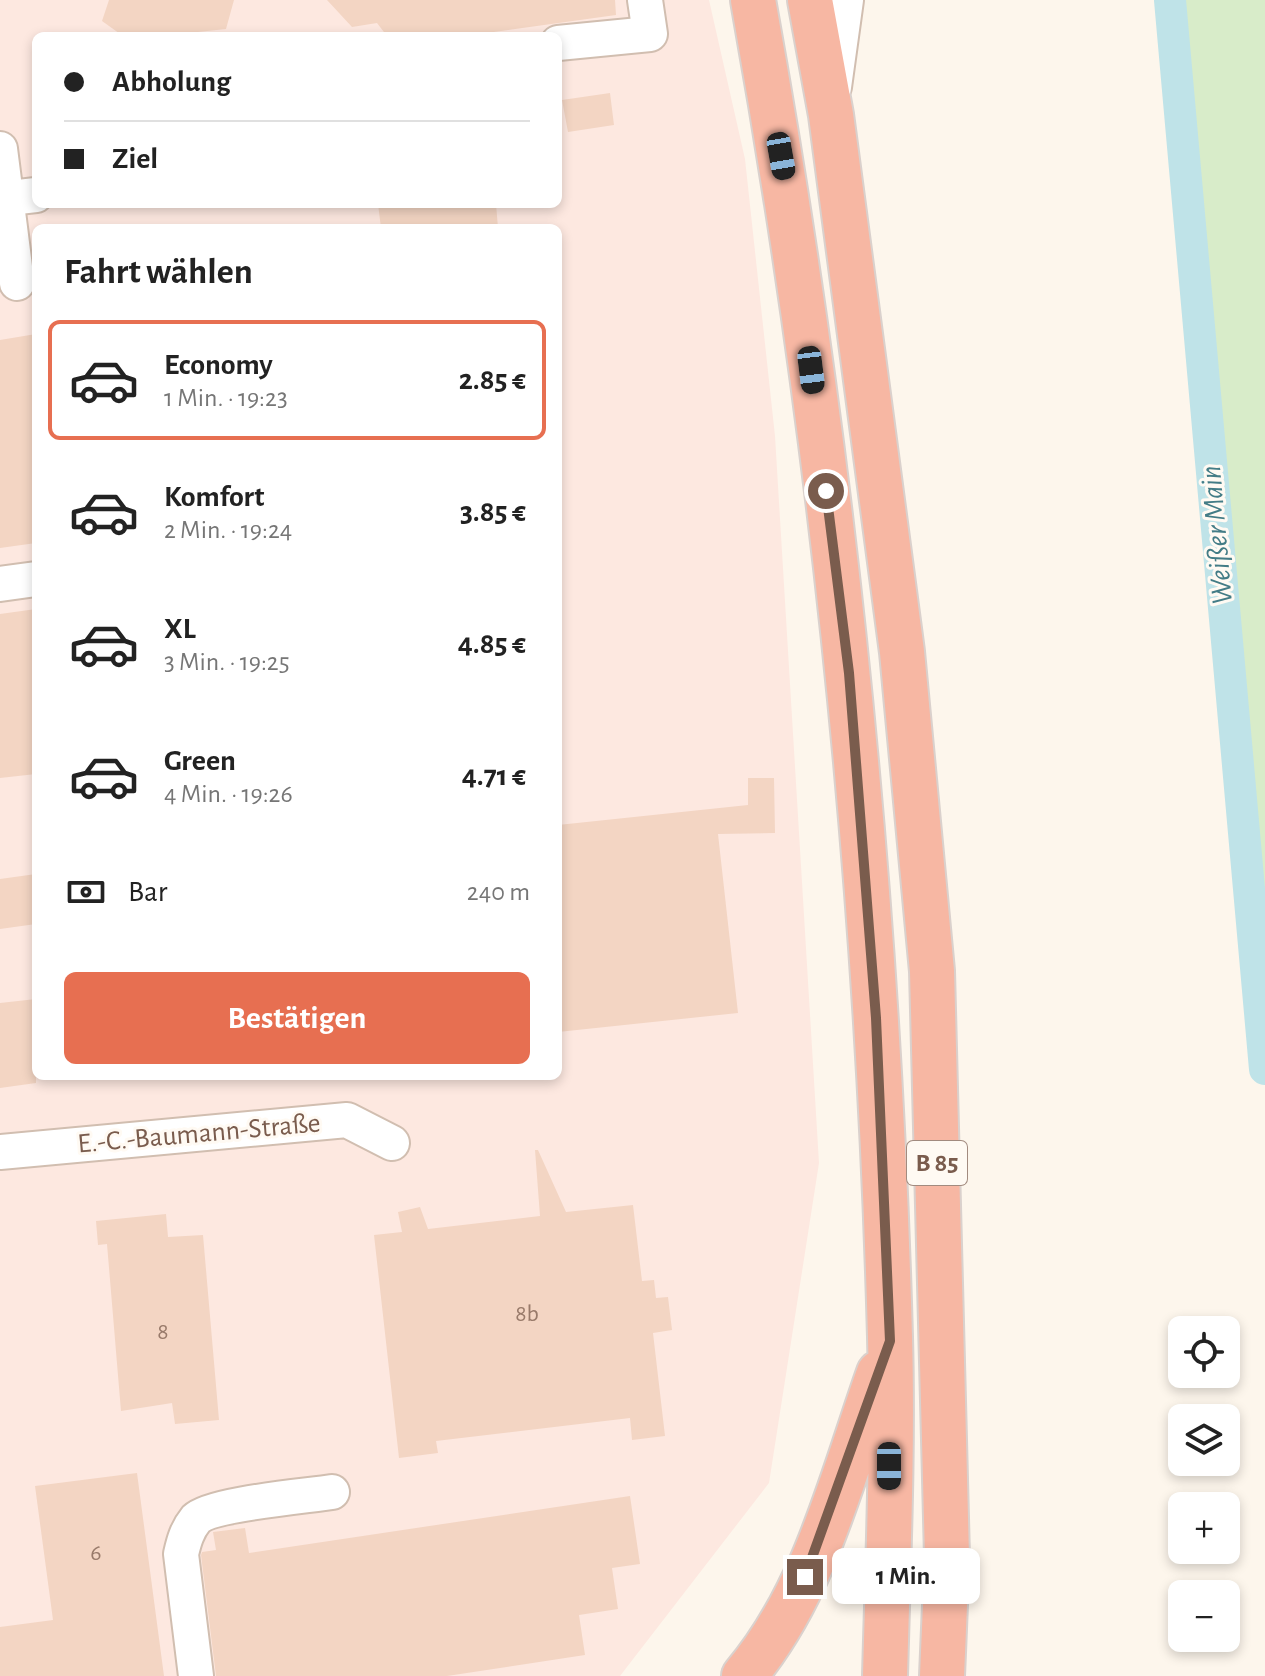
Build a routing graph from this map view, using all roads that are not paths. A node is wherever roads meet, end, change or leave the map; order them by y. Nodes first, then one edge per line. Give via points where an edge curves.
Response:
1 (645, 0) edge
2 (753, 0) edge
3 (810, 0) edge
4 (846, 0) edge
5 (562, 43) edge
6 (831, 115) junction
7 (0, 149) edge
8 (14, 197) edge
9 (18, 283) edge
10 (32, 580) edge
11 (0, 584) edge
12 (392, 1143) dead end
13 (0, 1152) edge
14 (890, 1341) junction
15 (332, 1492) dead end
16 (196, 1676) edge
17 (744, 1676) edge
18 (885, 1676) edge
19 (942, 1676) edge

1 - 5 street via 650,34
2 - 14 highway, B 85 via 792,218 849,673 876,1018
3 - 6 highway, B 85
4 - 6 street
6 - 19 highway, B 85 via 902,652 932,971 947,1557
7 - 8 street
8 - 9 street
10 - 11 street
12 - 13 street, E.-C.-Baumann-Straße via 347,1120
14 - 17 highway via 805,1577
14 - 18 highway
15 - 16 street via 218,1509 198,1517 185,1535 181,1554

